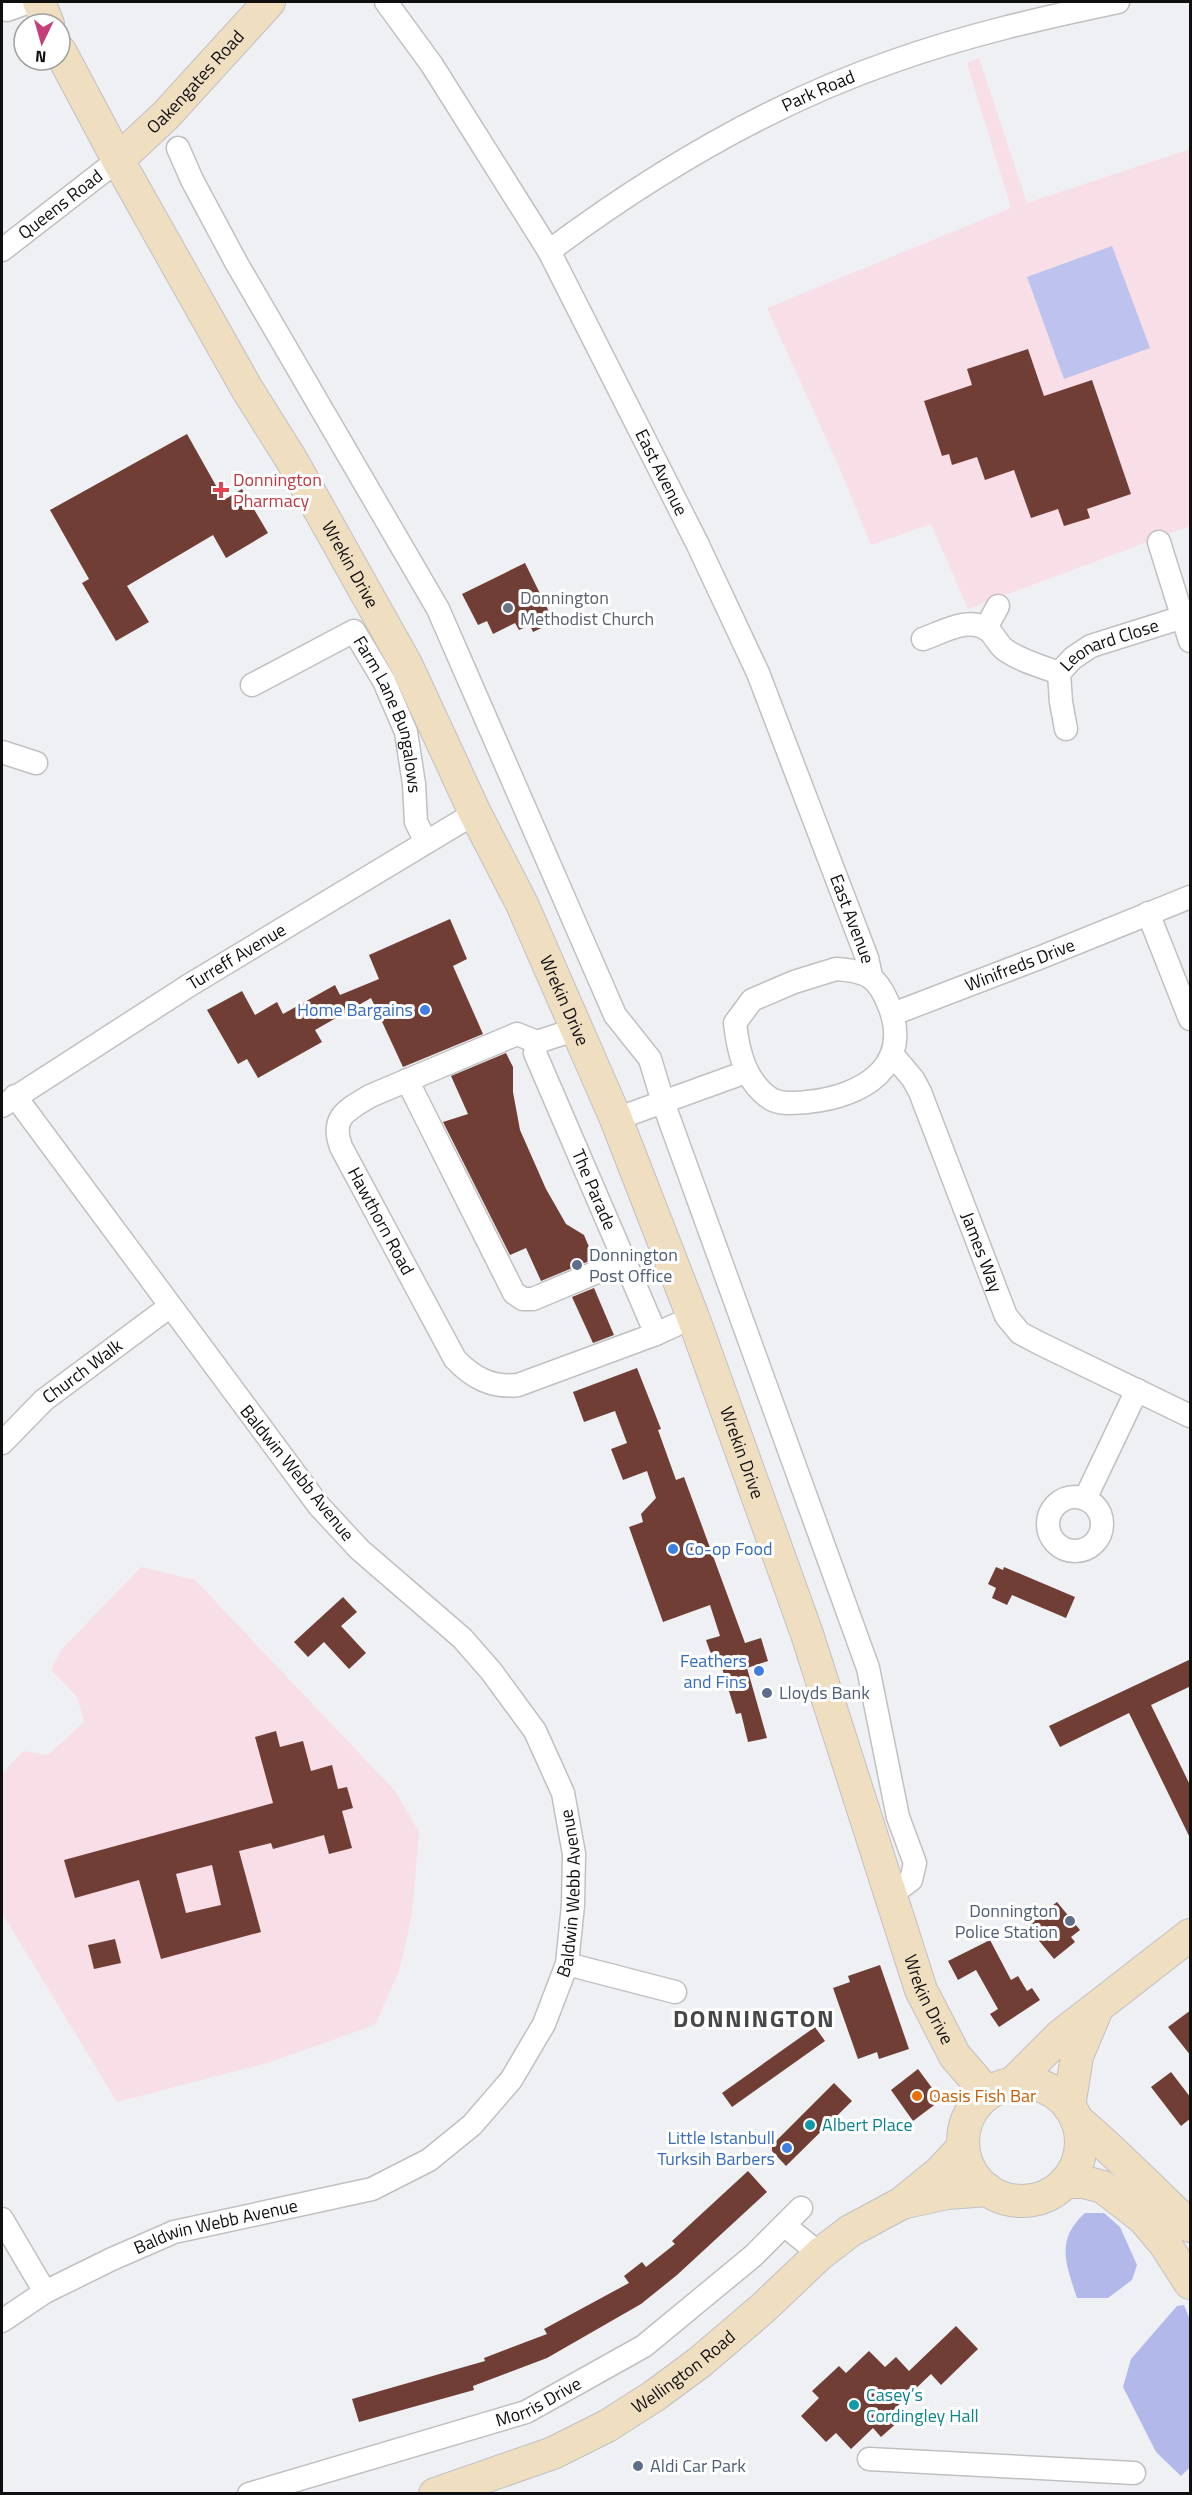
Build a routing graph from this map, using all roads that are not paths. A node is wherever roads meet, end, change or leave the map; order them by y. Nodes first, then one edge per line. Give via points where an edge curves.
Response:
1 (29, 2) edge
2 (269, 2) edge
3 (386, 2) edge
4 (1118, 2) edge
5 (2, 8) edge
6 (71, 72) edge
7 (178, 148) dead end
8 (118, 160) junction
9 (2, 250) edge
10 (549, 251) junction
11 (1159, 542) dead end
12 (1184, 603) edge
13 (998, 606) dead end
14 (986, 628) junction
15 (923, 639) dead end
16 (1191, 641) edge
17 (1059, 674) junction
18 (252, 685) dead end
19 (1066, 729) dead end
20 (2, 753) edge
21 (36, 763) dead end
22 (476, 813) junction
23 (426, 842) junction
24 (1191, 897) edge
25 (1148, 913) junction
26 (871, 976) junction
27 (893, 1014) junction
28 (1191, 1018) edge
29 (578, 1029) junction
30 (537, 1042) junction
31 (892, 1054) junction
32 (746, 1072) junction
33 (407, 1080) junction
34 (8, 1101) edge
35 (663, 1102) junction
36 (616, 1119) junction
37 (623, 1261) junction
38 (169, 1307) junction
39 (693, 1317) junction
40 (656, 1334) junction
41 (1137, 1390) junction
42 (1191, 1416) edge
43 (2, 1443) edge
44 (1084, 1499) dead end
45 (892, 1894) junction
46 (1191, 1935) edge
47 (567, 1964) junction
48 (675, 1992) dead end
49 (1098, 2007) junction
50 (1000, 2089) junction
51 (1072, 2113) junction
52 (963, 2147) junction
53 (1065, 2182) junction
54 (988, 2190) junction
55 (902, 2203) junction
56 (801, 2208) dead end
57 (2, 2219) edge
58 (784, 2224) junction
59 (1191, 2226) edge
60 (820, 2254) junction
61 (1191, 2283) edge
62 (45, 2292) junction
63 (2, 2321) edge
64 (869, 2459) dead end
65 (1134, 2473) dead end
66 (249, 2493) edge
67 (435, 2493) edge

1 - 5 street
2 - 8 street, Oakengates Road via 166,115
3 - 10 street, East Avenue via 432,64
4 - 10 street, Park Road via 966,38 893,61 800,98 714,141
6 - 8 street, Wrekin Drive
7 - 35 street via 237,264 438,609 615,1015 650,1059
8 - 9 street, Queens Road
8 - 22 street, Wrekin Drive via 406,664
10 - 26 street, East Avenue via 697,543 758,673
11 - 12 street, Leonard Close
12 - 16 street, Leonard Close
12 - 17 street, Leonard Close via 1091,646 1072,658
13 - 14 street
14 - 15 street via 966,624
14 - 17 street via 1002,647 1019,658
17 - 19 street, Leonard Close
18 - 23 street, Farm Lane Bungalows via 354,631 384,681 406,732 416,822
20 - 21 street
22 - 23 street, Turreff Avenue
22 - 29 street, Wrekin Drive
23 - 34 street, Turreff Avenue
24 - 25 street, Winifreds Drive
25 - 27 street, Winifreds Drive
25 - 28 street
26 - 27 street via 881,986
26 - 32 street via 836,969 752,1000 735,1023
27 - 31 street via 896,1043
29 - 30 street, Hawthorn Road
29 - 36 street, Wrekin Drive
30 - 33 street, Hawthorn Road via 518,1034
30 - 37 street, The Parade via 534,1053
31 - 32 street via 886,1067 864,1086 818,1101 788,1104 772,1099
31 - 41 street, James Way via 920,1092 1006,1316 1020,1333
32 - 35 street
33 - 37 street via 514,1293 523,1299 533,1299
33 - 40 street, Hawthorn Road via 348,1110 338,1121 336,1133 455,1359 468,1373 504,1387 518,1385
34 - 38 street, Baldwin Webb Avenue
35 - 36 street
35 - 45 street via 868,1668 898,1817 915,1863 911,1880
36 - 39 street, Wrekin Drive
37 - 40 street, The Parade
38 - 43 street, Church Walk via 44,1400
38 - 47 street, Baldwin Webb Avenue via 319,1506 360,1550 462,1638 535,1731 563,1793 574,1854
39 - 40 street
39 - 45 street, Wrekin Drive via 804,1626
41 - 42 street, James Way
41 - 44 street
45 - 50 street, Wrekin Drive via 921,1990 955,2056
46 - 49 street
47 - 48 street
47 - 62 street, Baldwin Webb Avenue via 544,2024 511,2080 472,2125 429,2160 372,2189 174,2232
49 - 50 street
49 - 51 street via 1077,2056
50 - 51 street via 1038,2085 1060,2098
50 - 52 street via 976,2105 964,2132
51 - 53 street via 1081,2146 1073,2172
51 - 59 street
52 - 54 street via 971,2172
52 - 55 street, Wellington Road
53 - 54 street via 1050,2194 1022,2201
53 - 61 street via 1103,2187 1143,2218
54 - 55 street, Wellington Road via 946,2193
55 - 60 street, Wellington Road via 850,2231
56 - 58 street, Morris Drive
57 - 62 street
58 - 60 street
58 - 66 street, Morris Drive via 753,2256 644,2346 526,2412
60 - 67 street, Wellington Road via 700,2362 607,2426 553,2453
62 - 63 street, Baldwin Webb Avenue
64 - 65 street

